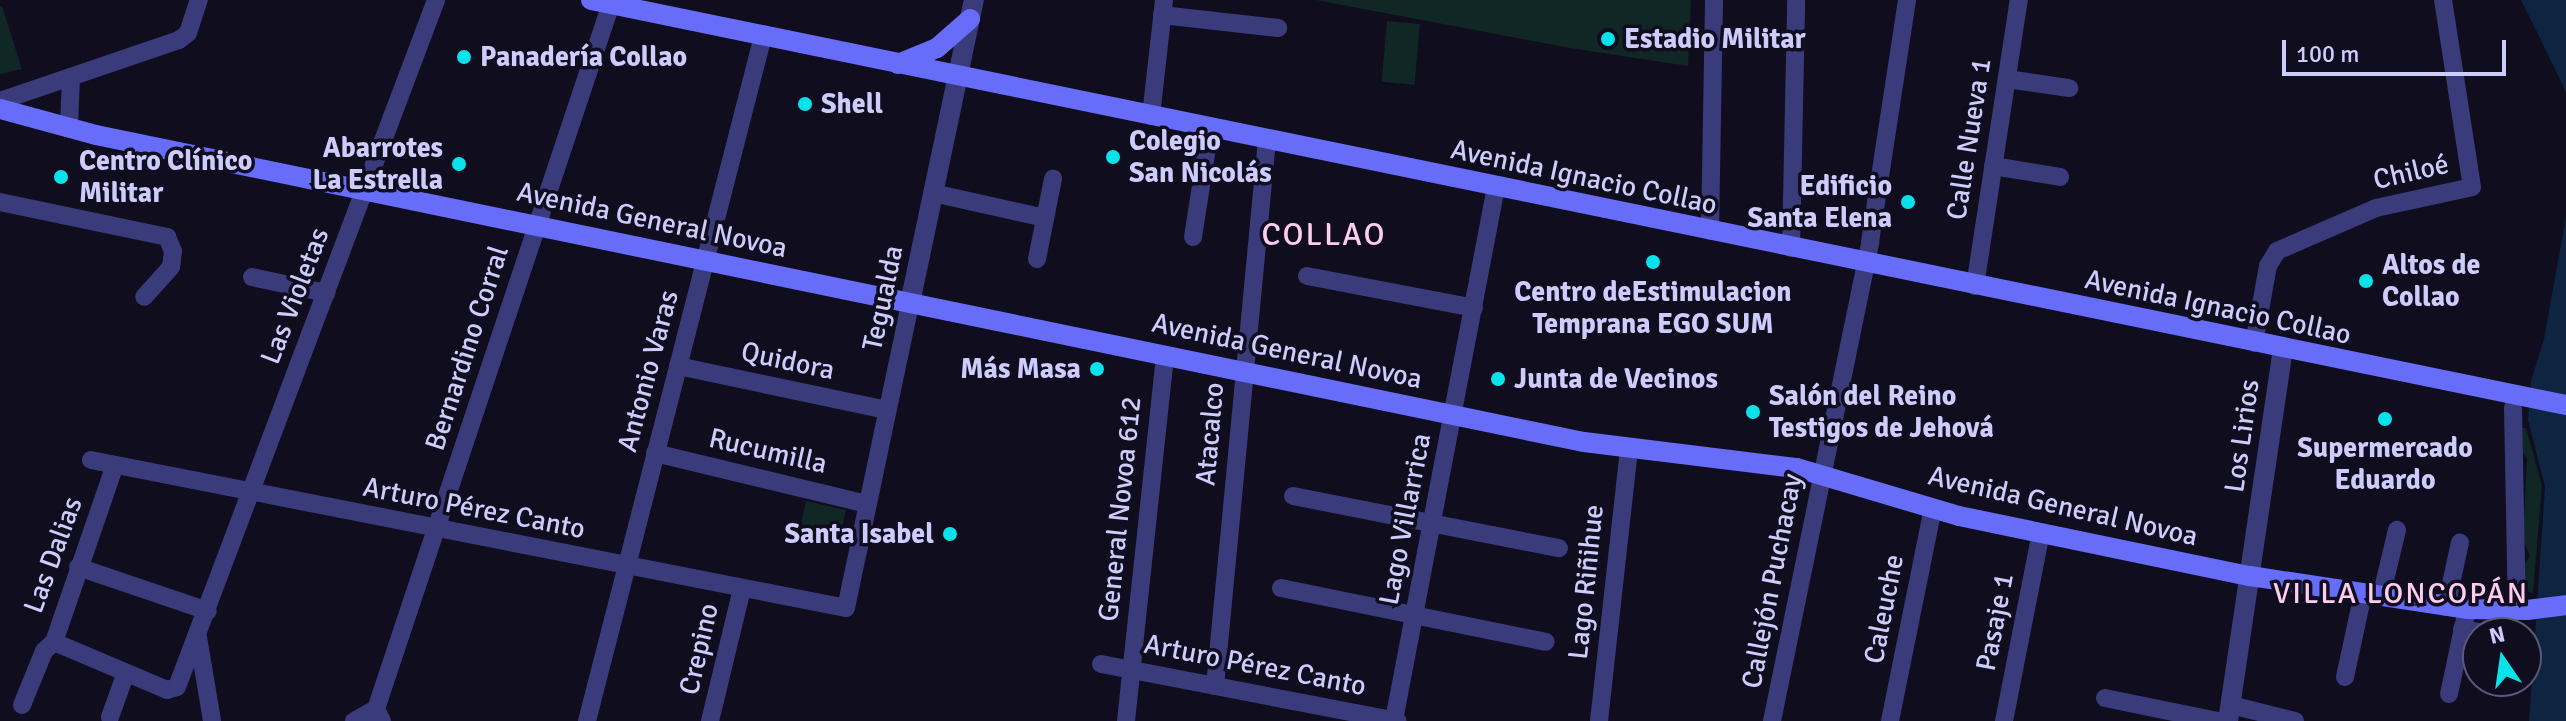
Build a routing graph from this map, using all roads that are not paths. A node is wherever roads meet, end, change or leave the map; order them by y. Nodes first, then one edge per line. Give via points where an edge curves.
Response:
1 (199, 0) edge
2 (436, 0) edge
3 (1714, 0) edge
4 (1796, 0) edge
5 (1907, 0) edge
6 (2019, 0) edge
7 (2443, 0) edge
8 (601, 2) edge
9 (1163, 7) edge
10 (972, 10) edge
11 (1278, 28) dead end
12 (763, 36) junction
13 (898, 64) junction
14 (958, 76) junction
15 (71, 77) junction
16 (2007, 79) junction
17 (2069, 88) dead end
18 (0, 101) edge
19 (0, 109) edge
20 (1151, 116) junction
21 (69, 128) junction
22 (1210, 128) junction
23 (1267, 140) junction
24 (1993, 166) junction
25 (2060, 177) dead end
26 (1053, 179) dead end
27 (1496, 187) junction
28 (365, 191) junction
29 (933, 193) junction
30 (0, 202) edge
31 (1045, 218) junction
32 (537, 226) junction
33 (1710, 231) junction
34 (1193, 237) dead end
35 (1791, 248) junction
36 (706, 259) junction
37 (1037, 259) dead end
38 (1865, 263) junction
39 (1307, 276) dead end
40 (252, 277) dead end
41 (1975, 286) junction
42 (326, 293) junction
43 (144, 297) dead end
44 (910, 303) junction
45 (1474, 308) junction
46 (2254, 343) junction
47 (2283, 349) junction
48 (1165, 355) junction
49 (678, 366) junction
50 (1244, 371) junction
51 (2519, 402) junction
52 (2566, 405) edge
53 (887, 410) junction
54 (1454, 415) junction
55 (1629, 450) junction
56 (655, 453) junction
57 (91, 460) dead end
58 (115, 465) junction
59 (1822, 473) junction
60 (252, 492) junction
61 (1293, 496) dead end
62 (867, 504) junction
63 (1933, 508) junction
64 (1433, 523) junction
65 (436, 529) junction
66 (2397, 530) dead end
67 (2041, 533) junction
68 (2460, 542) dead end
69 (1559, 548) dead end
70 (78, 567) junction
71 (625, 567) junction
72 (2250, 576) junction
73 (1281, 588) dead end
74 (742, 589) junction
75 (2372, 596) junction
76 (2566, 605) edge
77 (2446, 607) junction
78 (846, 608) joint
79 (2522, 610) junction
80 (208, 611) junction
81 (1415, 615) junction
82 (2477, 617) edge
83 (2462, 618) edge
84 (2462, 629) edge
85 (198, 637) junction
86 (54, 642) junction
87 (1546, 642) dead end
88 (1101, 664) dead end
89 (1131, 670) junction
90 (125, 675) junction
91 (2345, 677) dead end
92 (1215, 686) junction
93 (2449, 694) dead end
94 (2105, 698) dead end
95 (22, 705) dead end
96 (379, 715) edge
97 (1330, 715) edge
98 (2225, 716) edge
99 (110, 717) dead end
100 (716, 720) edge
101 (212, 721) edge
102 (354, 721) edge
103 (587, 721) edge
104 (1126, 721) edge
105 (1396, 721) edge
106 (1599, 721) edge
107 (1772, 721) edge
108 (1890, 721) edge
109 (2004, 721) edge
110 (2295, 721) edge

1 - 15 street via 188,33 179,40
2 - 28 street, Las Violetas
3 - 33 street
4 - 35 street
5 - 38 street, Callejón Puchacay
6 - 16 street, Calle Nueva 1
7 - 46 street, Chiloé via 2472,187 2376,208 2277,251 2268,266
8 - 12 main road, Avenida Ignacio Collao
8 - 32 street, Bernardino Corral
9 - 11 street
9 - 20 street
10 - 13 main road via 937,48
10 - 14 street, Tegualda
12 - 13 main road, Avenida Ignacio Collao
12 - 36 street, Antonio Varas
13 - 14 main road, Avenida Ignacio Collao
14 - 20 main road, Avenida Ignacio Collao
14 - 29 street, Tegualda
15 - 18 street
15 - 21 street
16 - 17 street
16 - 24 street, Calle Nueva 1
19 - 21 main road, Avenida General Novoa
20 - 22 main road, Avenida Ignacio Collao
21 - 28 main road, Avenida General Novoa
22 - 23 main road, Avenida Ignacio Collao
22 - 34 street
23 - 27 main road, Avenida Ignacio Collao
23 - 50 street, Atacalco
24 - 25 street
24 - 41 street, Calle Nueva 1
26 - 31 street
27 - 33 main road, Avenida Ignacio Collao
27 - 45 street, Lago Villarrica
28 - 32 main road, Avenida General Novoa
28 - 42 street, Las Violetas
29 - 31 street
29 - 44 street, Tegualda
30 - 43 street via 167,237 173,251 171,267
31 - 37 street
32 - 36 main road, Avenida General Novoa
32 - 65 street, Bernardino Corral
33 - 35 main road, Avenida Ignacio Collao
35 - 38 main road, Avenida Ignacio Collao
36 - 44 main road, Avenida General Novoa
36 - 49 street, Antonio Varas
38 - 41 main road, Avenida Ignacio Collao
38 - 59 street, Callejón Puchacay
39 - 45 street
40 - 42 street
41 - 46 main road, Avenida Ignacio Collao
42 - 60 street, Las Violetas
44 - 48 main road, Avenida General Novoa
44 - 53 street, Tegualda
45 - 54 street, Lago Villarrica
46 - 47 main road, Avenida Ignacio Collao
47 - 51 main road, Avenida Ignacio Collao
47 - 72 street, Los Lirios
48 - 50 main road, Avenida General Novoa
48 - 89 street, General Novoa 612
49 - 53 street, Quidora
49 - 56 street, Antonio Varas
50 - 54 main road, Avenida General Novoa
50 - 92 street, Atacalco
51 - 52 main road, Avenida Ignacio Collao
51 - 79 street
53 - 62 street, Tegualda
54 - 55 main road, Avenida General Novoa
54 - 64 street, Lago Villarrica
55 - 59 main road, Avenida General Novoa
55 - 106 street, Lago Riñihue
56 - 62 street, Rucumilla
56 - 71 street, Antonio Varas
57 - 58 street, Arturo Pérez Canto
58 - 60 street, Arturo Pérez Canto
58 - 70 street, Las Dalias
59 - 63 main road, Avenida General Novoa
59 - 107 street, Callejón Puchacay
60 - 65 street, Arturo Pérez Canto
60 - 80 street, Las Violetas
61 - 64 street
62 - 78 street, Tegualda
63 - 67 main road, Avenida General Novoa
63 - 108 street, Caleuche
64 - 69 street
64 - 81 street, Lago Villarrica
65 - 71 street, Arturo Pérez Canto
65 - 96 street, Bernardino Corral
66 - 75 street
67 - 72 main road, Avenida General Novoa
67 - 109 street, Pasaje 1
68 - 77 street
70 - 80 street
70 - 86 street, Las Dalias
71 - 74 street, Arturo Pérez Canto
71 - 103 street, Antonio Varas
72 - 75 main road, Avenida General Novoa
72 - 98 street, Los Lirios
73 - 81 street
74 - 78 street, Arturo Pérez Canto
74 - 100 street, Crepino
75 - 77 main road, Avenida General Novoa
75 - 91 street
76 - 79 main road, Avenida General Novoa
77 - 83 main road, Avenida General Novoa
79 - 82 main road, Avenida General Novoa
80 - 85 street, Las Violetas
81 - 87 street
81 - 105 street, Lago Villarrica
84 - 93 street
85 - 90 street, Las Violetas via 173,691
85 - 101 street
86 - 90 street
86 - 95 street, Las Dalias via 44,651
88 - 89 street, Arturo Pérez Canto
89 - 92 street, Arturo Pérez Canto
89 - 104 street, General Novoa 612
90 - 99 street
92 - 97 street, Arturo Pérez Canto
94 - 98 street
96 - 102 street, Bernardino Corral
97 - 105 street, Arturo Pérez Canto
98 - 110 street

